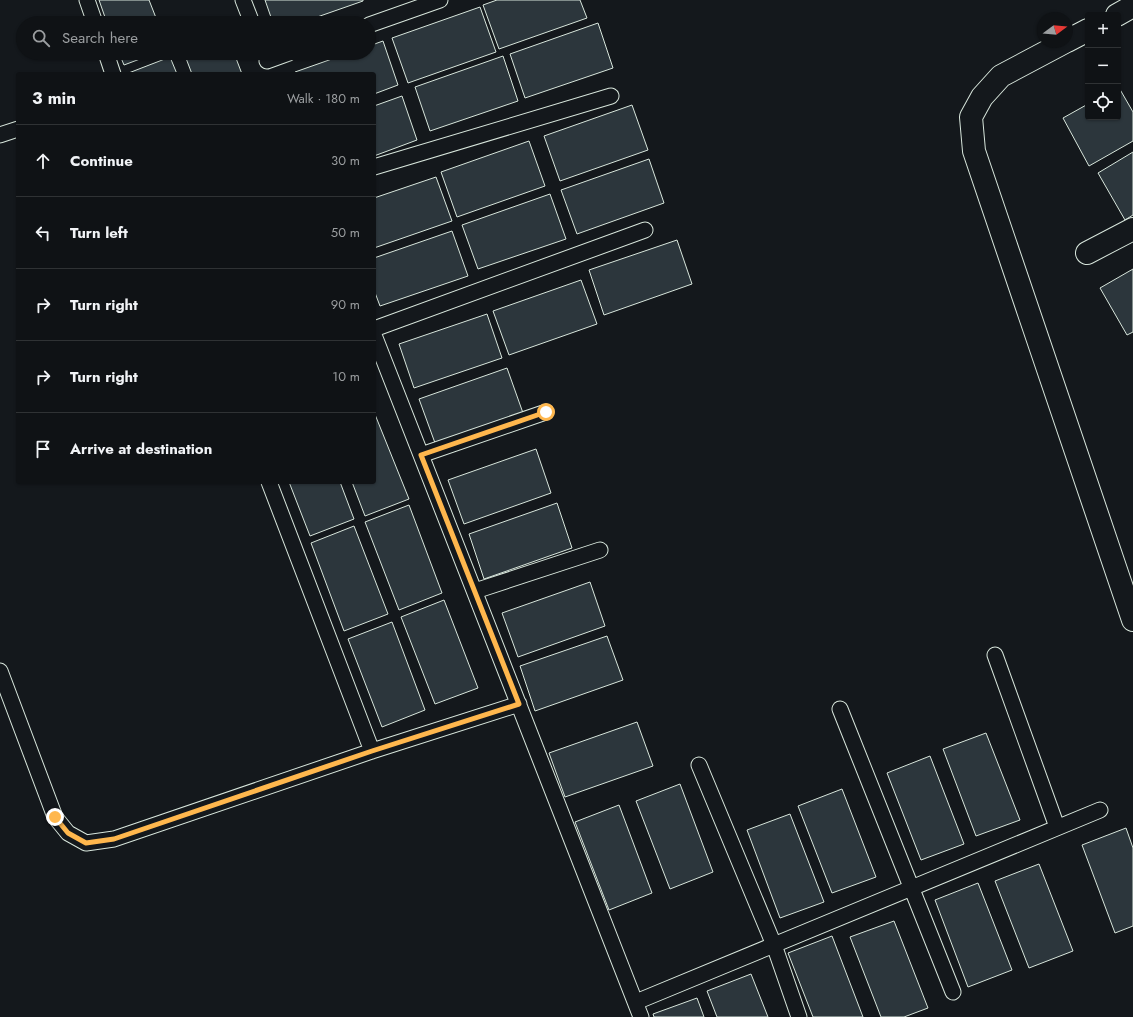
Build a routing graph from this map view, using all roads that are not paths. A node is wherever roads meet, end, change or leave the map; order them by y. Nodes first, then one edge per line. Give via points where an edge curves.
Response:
1 (87, 0) edge
2 (243, 0) edge
3 (440, 0) edge
4 (1133, 6) edge
5 (1121, 13) edge
6 (93, 16) edge
7 (249, 16) edge
8 (376, 23) edge
9 (1085, 32) edge
10 (1073, 38) edge
11 (1053, 48) edge
12 (108, 60) edge
13 (112, 72) edge
14 (611, 96) dead end
15 (16, 130) edge
16 (0, 135) edge
17 (376, 167) edge
18 (1133, 229) edge
19 (645, 230) dead end
20 (1087, 253) dead end
21 (376, 328) edge
22 (376, 339) edge
23 (546, 412) dead end
24 (421, 455) junction
25 (270, 484) edge
26 (600, 550) dead end
27 (475, 592) junction
28 (1133, 620) edge
29 (995, 655) dead end
30 (0, 671) edge
31 (519, 704) junction
32 (840, 709) dead end
33 (372, 751) junction
34 (699, 765) dead end
35 (1100, 810) dead end
36 (1057, 827) junction
37 (911, 888) junction
38 (774, 945) junction
39 (953, 992) dead end
40 (636, 1002) junction
41 (641, 1017) edge
42 (799, 1017) edge

1 - 6 lane
2 - 7 lane
3 - 8 lane
4 - 5 street
9 - 10 street
11 - 28 street via 1001,76 982,97 971,117 974,151
12 - 13 lane
14 - 17 lane
15 - 16 lane
18 - 20 street
19 - 21 lane
22 - 24 lane
23 - 24 lane
24 - 27 lane
25 - 33 lane
26 - 27 lane
27 - 31 lane
29 - 36 lane
30 - 33 lane via 55,817 68,833 86,843 114,839
31 - 33 lane
31 - 40 lane
32 - 37 lane
34 - 38 lane
35 - 36 lane
36 - 37 lane
37 - 38 lane
37 - 39 lane
38 - 40 lane
38 - 42 lane
40 - 41 lane

